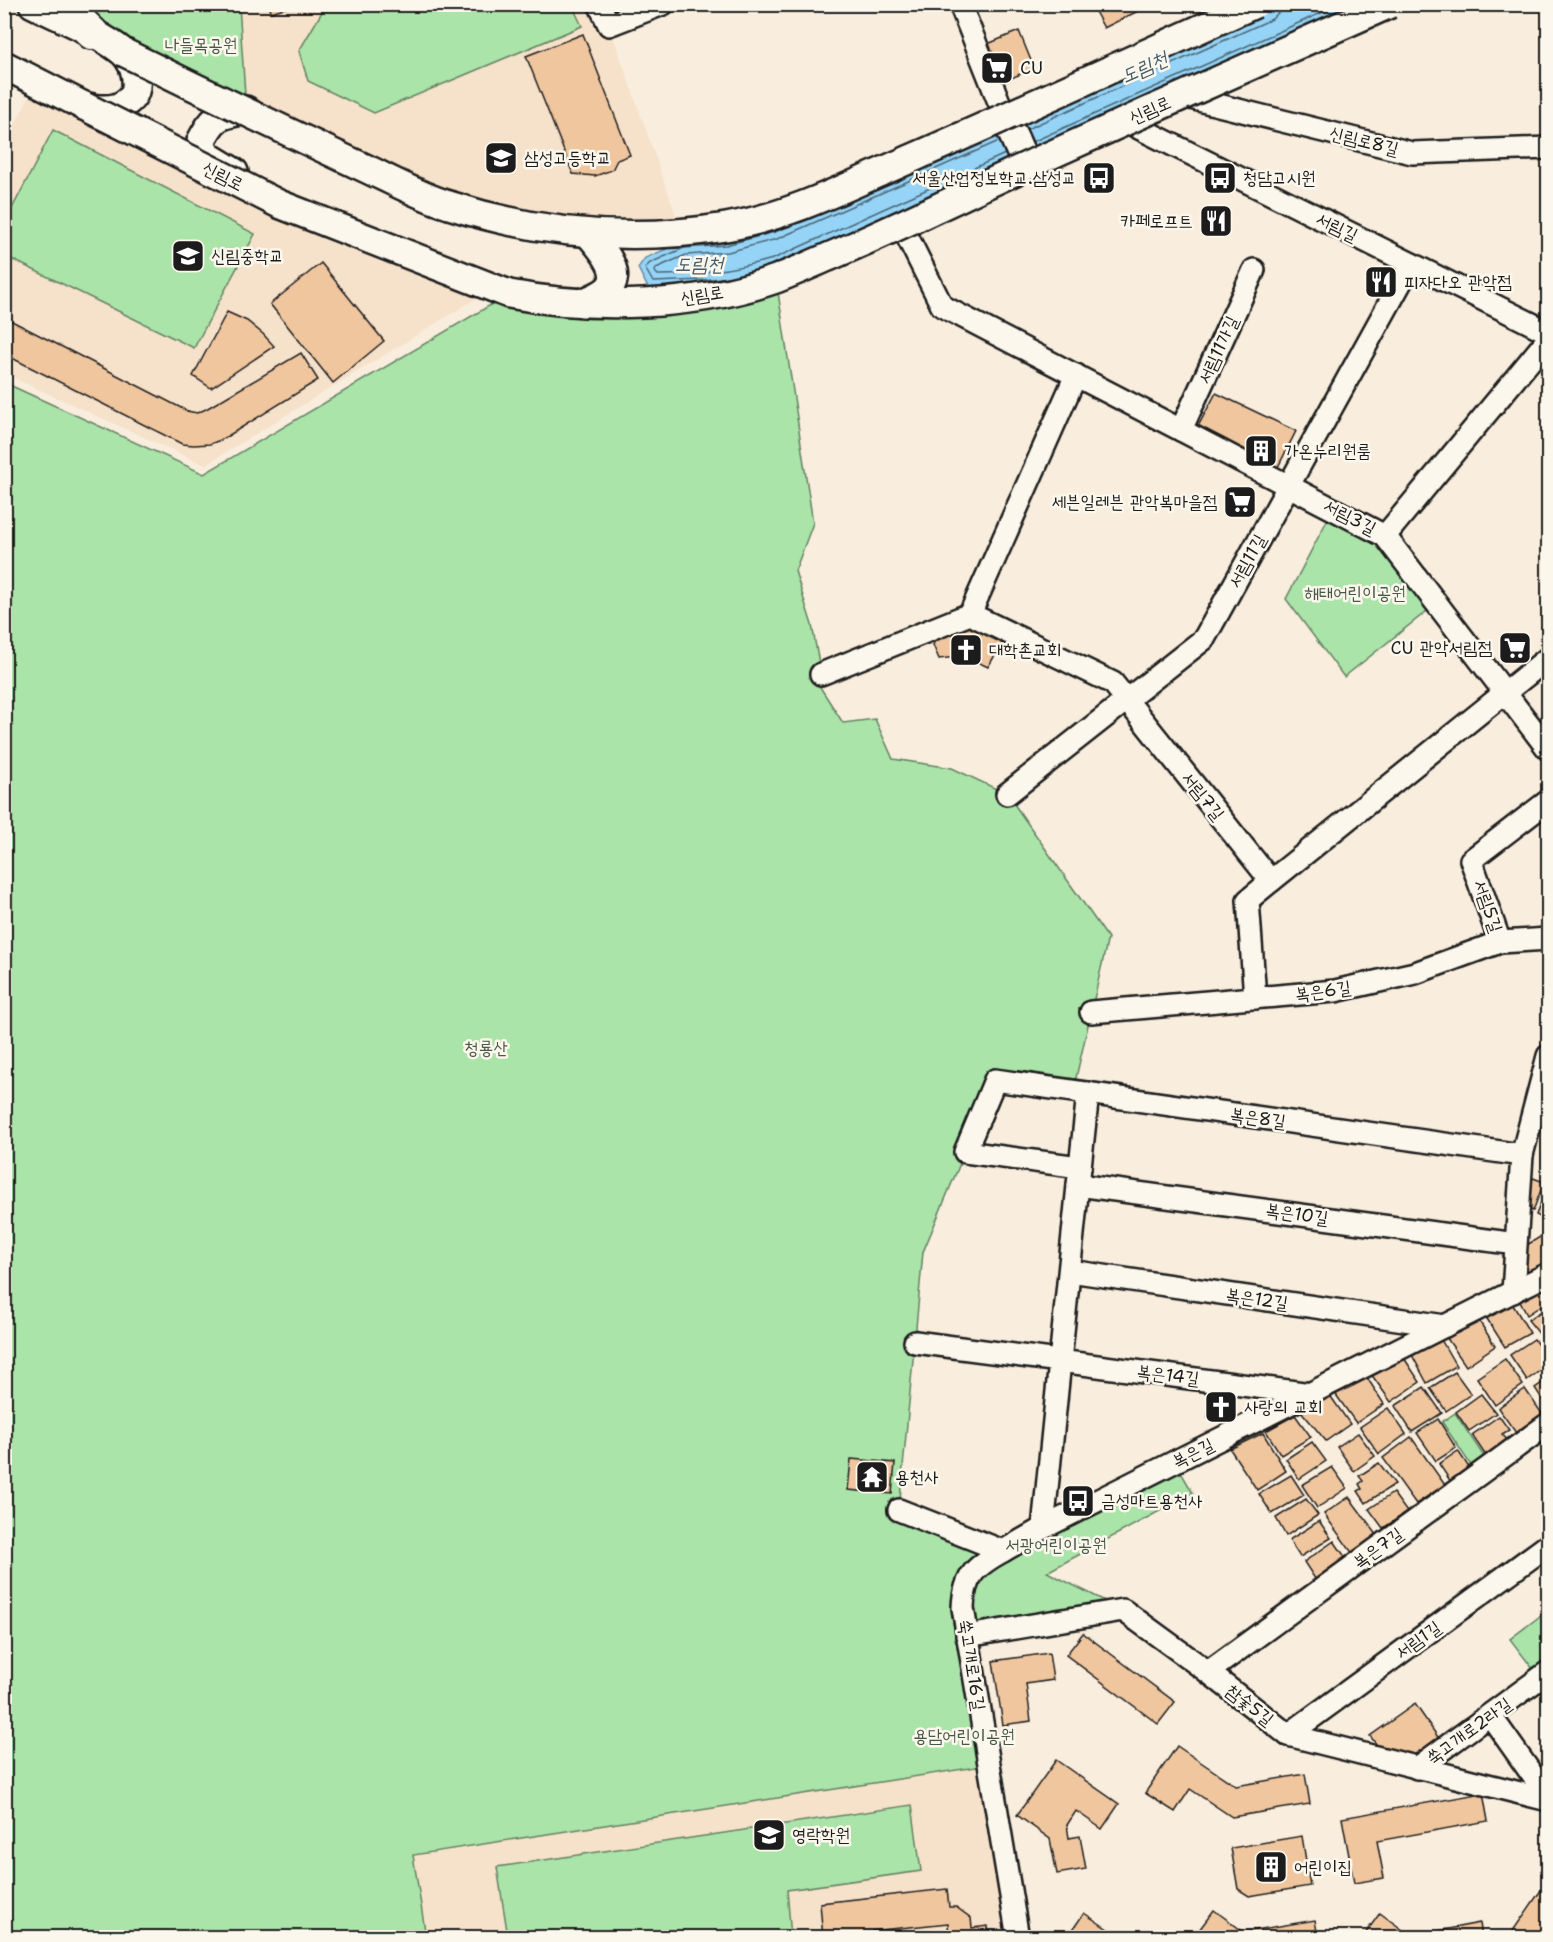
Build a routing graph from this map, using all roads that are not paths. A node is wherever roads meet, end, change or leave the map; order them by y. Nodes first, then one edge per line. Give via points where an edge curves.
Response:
1 (33, 4) edge
2 (62, 4) edge
3 (599, 4) edge
4 (960, 4) edge
5 (1255, 4) edge
6 (1390, 4) edge
7 (658, 6) edge
8 (91, 19) edge
9 (123, 52) junction
10 (4, 65) edge
11 (1182, 96) junction
12 (84, 106) junction
13 (246, 110) junction
14 (1005, 117) junction
15 (1125, 122) junction
16 (1548, 148) edge
17 (1027, 166) junction
18 (251, 190) junction
19 (902, 226) junction
20 (588, 233) junction
21 (1411, 264) junction
22 (1254, 270) dead end
23 (581, 304) junction
24 (1548, 332) edge
25 (1548, 339) edge
26 (1076, 375) junction
27 (1181, 430) junction
28 (1288, 485) junction
29 (1385, 536) junction
30 (970, 614) junction
31 (1548, 658) edge
32 (821, 674) dead end
33 (1505, 693) junction
34 (1127, 700) junction
35 (1548, 749) edge
36 (1007, 794) dead end
37 (1548, 801) edge
38 (1271, 881) junction
39 (1548, 939) edge
40 (1500, 942) junction
41 (1256, 998) junction
42 (1091, 1012) dead end
43 (1548, 1056) edge
44 (1088, 1094) junction
45 (965, 1152) joint
46 (1522, 1155) junction
47 (1079, 1176) junction
48 (1516, 1244) junction
49 (1070, 1271) junction
50 (1548, 1274) edge
51 (1513, 1292) junction
52 (1445, 1326) junction
53 (915, 1342) dead end
54 (1060, 1361) junction
55 (1311, 1394) junction
56 (1548, 1424) edge
57 (899, 1510) dead end
58 (1043, 1528) junction
59 (1548, 1545) edge
60 (1003, 1551) junction
61 (967, 1636) junction
62 (1208, 1672) junction
63 (1548, 1672) edge
64 (1491, 1715) junction
65 (1288, 1735) junction
66 (1418, 1768) junction
67 (1548, 1798) edge
68 (1018, 1938) edge

1 - 8 main road
2 - 8 highway
3 - 7 street via 609,25
4 - 14 street
5 - 14 main road, bridge
6 - 11 main road, 신림로, bridge
8 - 9 main road
9 - 12 main road, bridge via 135,71 136,88 129,101 112,109
9 - 13 main road, bridge
10 - 12 main road, 신림로
11 - 15 main road, 신림로, bridge
11 - 16 street, 신림로8길 via 1412,153
12 - 18 main road, 신림로, bridge
13 - 18 main road, bridge via 220,115 211,122 201,141 206,155 238,174
13 - 20 main road, bridge via 447,205 511,221
14 - 17 main road
14 - 20 main road, bridge via 770,217 681,233
15 - 17 main road, 신림로, bridge
15 - 21 street, 서림길
17 - 19 main road, 신림로, bridge
18 - 23 main road, 신림로, bridge via 509,294
19 - 23 main road, 신림로, bridge via 776,279 744,288 672,300
19 - 26 street, 서림3길 via 942,306
20 - 23 main road, bridge via 610,261 613,275 606,291
21 - 24 street, 서림길
21 - 28 street, 서림11길
22 - 27 street, 서림11가길
25 - 29 street
26 - 27 street, 서림3길
26 - 30 street
27 - 28 street, 서림3길
28 - 29 street, 서림3길
28 - 34 street, 서림11길 via 1204,639
29 - 33 street, 서림3길
30 - 32 street
30 - 34 street, 서림7길 via 1113,683
31 - 33 street
33 - 35 street, 서림3길
33 - 38 street
34 - 36 street, 서림11길
34 - 38 street, 서림7길
37 - 40 street, 서림5길 via 1471,860
38 - 41 street via 1248,900
39 - 40 street, 복은6길
40 - 41 street, 복은6길 via 1415,973 1335,991
41 - 42 street, 복은6길
43 - 46 street
44 - 45 street, 복은8길 via 995,1080
44 - 46 street, 복은8길
44 - 47 street
45 - 47 street, 복은10길
46 - 48 street
47 - 48 street, 복은10길
47 - 49 street
48 - 51 street
49 - 52 street, 복은12길
49 - 54 street
50 - 51 street, 복은길
51 - 52 street, 복은길
52 - 55 street, 복은길
53 - 54 street, 복은14길
54 - 55 street, 복은14길
54 - 58 street
55 - 58 street, 복은길
56 - 62 street, 복은7길
57 - 60 street
58 - 60 street, 복은길
59 - 65 street, 서림1길
60 - 61 street, 쑥고개로16길 via 978,1566 967,1582 963,1608
61 - 62 street, 참숯5길 via 1123,1610
61 - 68 street, 쑥고개로16길
62 - 65 street, 참숯5길
63 - 64 street, 쑥고개로2라길
64 - 66 street, 쑥고개로2라길
64 - 67 street
65 - 66 street, 참숯5길
66 - 67 street, 참숯5길

